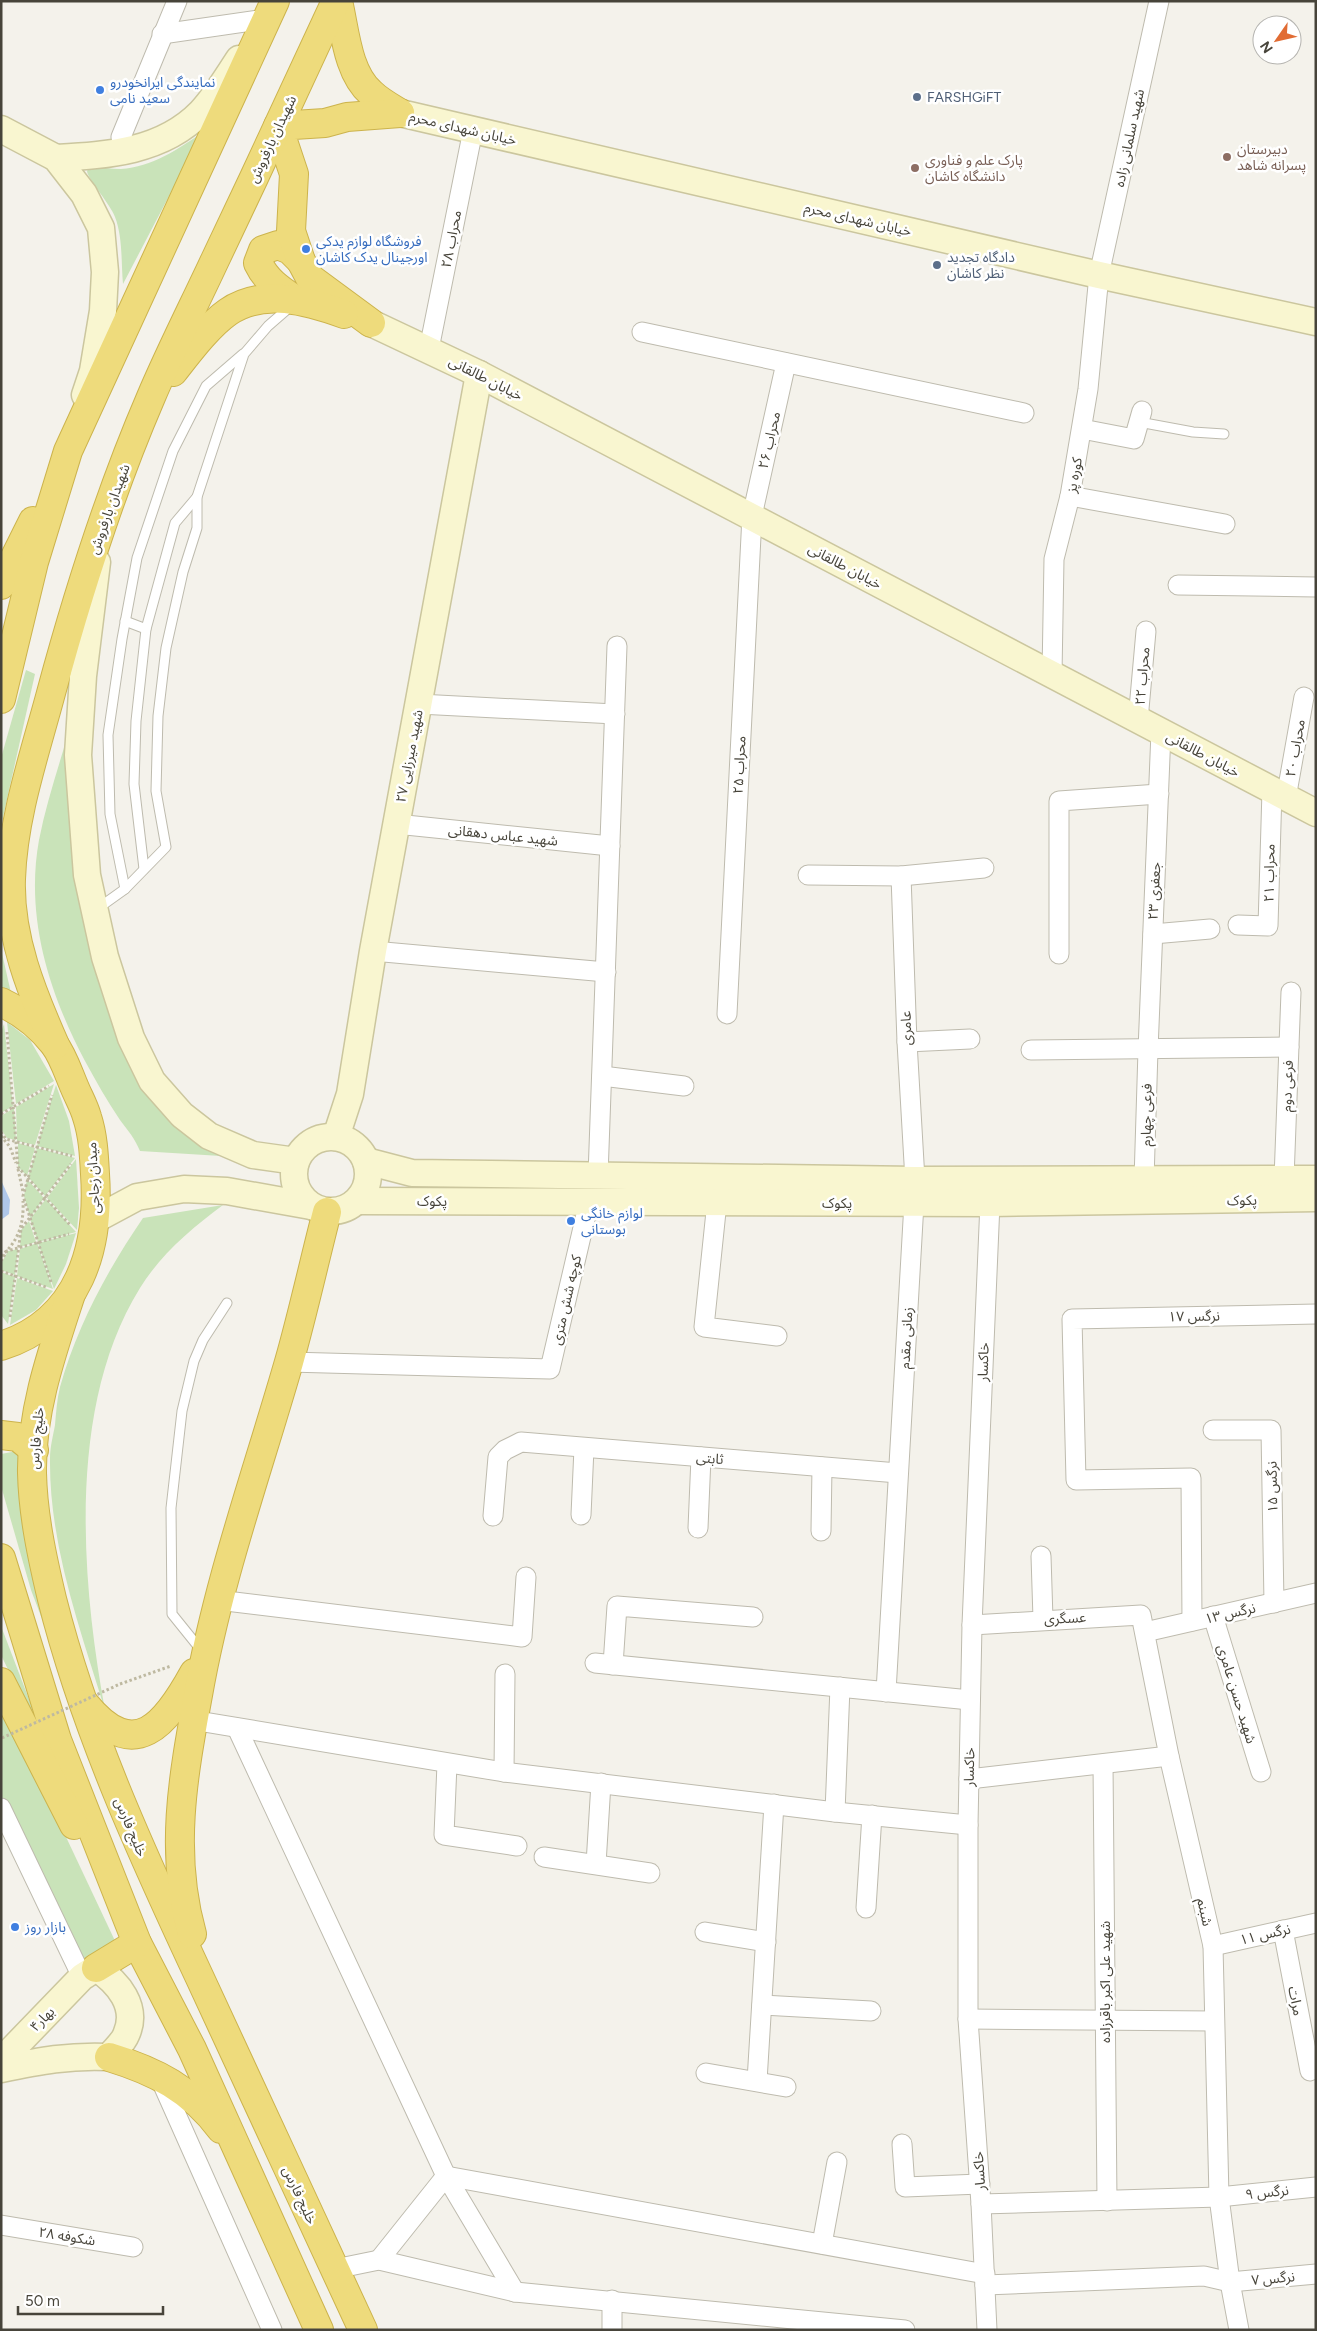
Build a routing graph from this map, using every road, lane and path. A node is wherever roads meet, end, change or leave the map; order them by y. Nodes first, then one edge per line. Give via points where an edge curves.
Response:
1 (177, 1) edge
2 (337, 1) edge
3 (1159, 1) edge
4 (270, 10) edge
5 (162, 34) junction
6 (400, 113) junction
7 (325, 123) junction
8 (278, 126) junction
9 (1, 129) edge
10 (473, 130) junction
11 (121, 137) dead end
12 (56, 158) junction
13 (294, 174) junction
14 (301, 261) junction
15 (1099, 275) junction
16 (300, 300) junction
17 (1316, 322) edge
18 (371, 323) junction
19 (642, 332) dead end
20 (429, 349) junction
21 (244, 354) junction
22 (786, 363) junction
23 (479, 374) junction
24 (151, 398) junction
25 (1024, 413) dead end
26 (1141, 416) joint
27 (1082, 429) junction
28 (1224, 434) dead end
29 (68, 451) junction
30 (1070, 496) junction
31 (197, 497) junction
32 (752, 516) junction
33 (1224, 524) dead end
34 (101, 528) junction
35 (1, 585) edge
36 (1178, 585) dead end
37 (1316, 587) edge
38 (125, 621) junction
39 (146, 629) junction
40 (1146, 631) dead end
41 (617, 646) dead end
42 (1052, 674) junction
43 (1304, 697) dead end
44 (1, 699) edge
45 (419, 704) junction
46 (615, 714) junction
47 (1138, 720) junction
48 (1161, 732) junction
49 (1159, 794) junction
50 (1279, 794) junction
51 (1316, 813) edge
52 (396, 824) junction
53 (610, 846) junction
54 (984, 868) dead end
55 (144, 870) junction
56 (808, 875) dead end
57 (901, 876) junction
58 (125, 889) junction
59 (94, 910) junction
60 (1238, 925) dead end
61 (8, 928) edge
62 (1210, 929) dead end
63 (1153, 934) junction
64 (373, 951) junction
65 (1059, 954) dead end
66 (606, 972) junction
67 (1290, 992) dead end
68 (1, 1002) edge
69 (727, 1014) dead end
70 (7, 1028) dead end
71 (970, 1039) dead end
72 (907, 1042) junction
73 (55, 1045) junction
74 (1289, 1048) junction
75 (1031, 1050) dead end
76 (1148, 1050) junction
77 (602, 1076) junction
78 (684, 1086) dead end
79 (15, 1106) junction
80 (1, 1114) edge
81 (1, 1132) edge
82 (1, 1136) edge
83 (336, 1137) junction
84 (6, 1139) junction
85 (17, 1142) junction
86 (36, 1147) junction
87 (75, 1148) dead end
88 (77, 1157) junction
89 (296, 1161) junction
90 (366, 1161) junction
91 (18, 1167) junction
92 (598, 1176) junction
93 (27, 1178) junction
94 (1284, 1179) junction
95 (1316, 1179) edge
96 (1144, 1180) junction
97 (839, 1191) junction
98 (914, 1192) junction
99 (23, 1196) junction
100 (46, 1198) junction
101 (1316, 1198) edge
102 (358, 1201) junction
103 (589, 1202) junction
104 (717, 1202) junction
105 (990, 1203) junction
106 (319, 1209) junction
107 (30, 1219) junction
108 (96, 1219) junction
109 (21, 1229) junction
110 (38, 1242) junction
111 (19, 1248) junction
112 (7, 1251) junction
113 (1, 1256) edge
114 (1, 1261) edge
115 (1, 1271) edge
116 (16, 1276) junction
117 (71, 1294) junction
118 (227, 1303) dead end
119 (1316, 1314) edge
120 (10, 1318) dead end
121 (777, 1336) dead end
122 (1, 1346) edge
123 (289, 1362) junction
124 (1213, 1430) dead end
125 (1, 1435) edge
126 (584, 1448) junction
127 (34, 1450) junction
128 (701, 1457) junction
129 (822, 1467) junction
130 (898, 1473) junction
131 (581, 1515) dead end
132 (493, 1516) dead end
133 (698, 1528) dead end
134 (821, 1531) dead end
135 (1041, 1556) dead end
136 (1, 1558) edge
137 (526, 1577) dead end
138 (1316, 1593) edge
139 (218, 1600) junction
140 (1274, 1603) junction
141 (1213, 1616) junction
142 (753, 1617) dead end
143 (1043, 1619) junction
144 (1192, 1621) junction
145 (972, 1625) junction
146 (1145, 1632) junction
147 (204, 1654) junction
148 (505, 1674) dead end
149 (1, 1682) edge
150 (840, 1687) junction
151 (886, 1692) junction
152 (82, 1699) junction
153 (970, 1700) junction
154 (192, 1720) junction
155 (237, 1728) junction
156 (2, 1738) dead end
157 (1169, 1756) junction
158 (447, 1764) junction
159 (1103, 1764) junction
160 (504, 1772) junction
161 (1261, 1772) dead end
162 (969, 1779) junction
163 (601, 1784) junction
164 (774, 1804) junction
165 (1, 1808) edge
166 (835, 1812) junction
167 (872, 1816) junction
168 (968, 1825) junction
169 (517, 1846) dead end
170 (544, 1857) dead end
171 (596, 1864) junction
172 (650, 1873) dead end
173 (866, 1908) dead end
174 (1316, 1923) edge
175 (1283, 1930) junction
176 (705, 1932) dead end
177 (766, 1942) junction
178 (137, 1943) junction
179 (1213, 1946) junction
180 (89, 1972) junction
181 (762, 2005) junction
182 (871, 2012) dead end
183 (968, 2019) junction
184 (1214, 2021) junction
185 (1105, 2022) junction
186 (226, 2035) junction
187 (109, 2057) junction
188 (1, 2061) edge
189 (1, 2070) edge
190 (1310, 2071) dead end
191 (706, 2072) dead end
192 (159, 2076) junction
193 (757, 2081) junction
194 (786, 2087) dead end
195 (902, 2144) dead end
196 (837, 2162) dead end
197 (245, 2165) junction
198 (446, 2176) junction
199 (980, 2184) junction
200 (1316, 2187) edge
201 (1219, 2197) junction
202 (1107, 2201) junction
203 (982, 2204) junction
204 (1, 2225) edge
205 (822, 2244) junction
206 (133, 2247) dead end
207 (379, 2260) junction
208 (335, 2269) junction
209 (1316, 2274) edge
210 (985, 2279) junction
211 (1230, 2282) junction
212 (515, 2292) junction
213 (612, 2300) junction
214 (272, 2330) edge
215 (319, 2330) edge
216 (363, 2330) edge
217 (612, 2330) edge
218 (905, 2330) edge
219 (987, 2330) edge
220 (1239, 2330) edge

1 - 5 street
2 - 6 highway via 360,80 370,93
2 - 8 highway, شهیدان بارفروش
3 - 15 street, شهید سلمانی زاده
4 - 5 street
4 - 12 street via 216,94 186,125 140,148 111,154
4 - 29 highway
5 - 11 street
6 - 7 highway via 347,117
6 - 10 street, خیابان شهدای محرم
7 - 8 highway
7 - 13 highway via 304,149
8 - 13 highway
8 - 24 highway, شهیدان بارفروش
9 - 12 street
10 - 15 street, خیابان شهدای محرم
10 - 20 street, محراب ۲۸
12 - 29 street via 93,210 100,228 105,265 99,340
13 - 14 highway via 291,231
14 - 16 highway via 290,250 278,245 263,250 258,263 271,283
14 - 18 highway via 310,278
15 - 17 street, خیابان شهدای محرم
15 - 27 street, کوره پز
16 - 18 highway
16 - 21 lane via 268,326
16 - 24 highway via 256,301 228,312
18 - 20 street, خیابان طالقانی
19 - 22 street
20 - 23 street, خیابان طالقانی
21 - 31 lane
21 - 38 lane via 206,386 173,451 137,558
22 - 25 street
22 - 32 street, محراب ۲۶
23 - 32 street, خیابان طالقانی
23 - 45 street, شهید میرزایی ۲۷
24 - 34 highway, شهیدان بارفروش
26 - 27 street via 1134,439
26 - 28 lane via 1193,432
27 - 30 street, کوره پز
29 - 35 highway
29 - 44 highway via 34,562
30 - 33 street
30 - 42 street, کوره پز via 1054,559
31 - 39 lane via 175,523
31 - 55 lane via 197,528 166,648 158,716 156,791 166,847
32 - 42 street, خیابان طالقانی
32 - 69 street, محراب ۲۵
34 - 59 street via 83,676 78,755 86,875
34 - 61 highway, شهیدان بارفروش via 33,759 17,828
36 - 37 street
38 - 39 lane
38 - 58 lane via 108,735 110,814
39 - 55 lane via 136,722 134,784
40 - 47 street, محراب ۲۲
41 - 46 street
42 - 47 street, خیابان طالقانی
43 - 50 street, محراب ۲۰
45 - 46 street
45 - 52 street, شهید میرزایی ۲۷
46 - 53 street
47 - 48 street, خیابان طالقانی
48 - 49 street, جعفری ۲۳
48 - 50 street, خیابان طالقانی
49 - 63 street, جعفری ۲۳
49 - 65 street via 1059,801
50 - 51 street, خیابان طالقانی
50 - 60 street, محراب ۲۱ via 1268,926
52 - 53 street, شهید عباس دهقانی
52 - 64 street, شهید میرزایی ۲۷
53 - 66 street
54 - 57 street
55 - 58 lane
56 - 57 street
57 - 72 street, عامری
58 - 59 lane
59 - 89 street via 131,1038 152,1081 182,1116 209,1136 253,1155
61 - 73 highway, شهیدان بارفروش
62 - 63 street
63 - 76 street, جعفری ۲۳
64 - 66 street
64 - 83 street, شهید میرزایی ۲۷ via 350,1094
66 - 77 street
67 - 74 street, فرعی دوم
68 - 73 highway, میدان زجاجی via 26,1015
70 - 79 path
71 - 72 street
72 - 98 street, عامری
73 - 108 highway, میدان زجاجی via 87,1117 94,1153
74 - 76 street
74 - 94 street, فرعی دوم
75 - 76 street
76 - 96 street, فرعی چهارم
77 - 78 street
77 - 92 street
79 - 80 path
79 - 85 path
79 - 86 path via 56,1082
81 - 84 path
82 - 84 path
83 - 89 street via 319,1138 305,1147
83 - 90 street via 352,1142 364,1154
84 - 85 path
84 - 91 path
85 - 86 path
85 - 91 path
86 - 88 path
86 - 93 path
87 - 88 path
88 - 100 path
89 - 106 street via 294,1178 299,1194
90 - 92 street, پکوک via 412,1173
90 - 102 street via 369,1170 367,1187
91 - 93 path
91 - 99 path
92 - 97 street, پکوک
93 - 99 path
93 - 100 path
94 - 95 street, پکوک
94 - 96 street, پکوک
96 - 98 street, پکوک
97 - 98 street, پکوک
97 - 104 street, پکوک
98 - 105 street, پکوک
98 - 130 street, زمانی مقدم
99 - 107 path
99 - 109 path
100 - 107 path
100 - 110 path via 77,1232
101 - 105 street, پکوک
102 - 103 street, پکوک
102 - 106 street via 343,1210
103 - 104 street, پکوک
103 - 123 street, کوچه شش متری via 550,1369
104 - 121 street via 704,1328
105 - 145 street, خاکسار
106 - 108 street via 228,1192 184,1188 137,1197
106 - 123 highway
107 - 109 path
107 - 110 path
108 - 117 highway, میدان زجاجی via 92,1247
109 - 111 path
109 - 112 path
110 - 111 path
110 - 116 path via 54,1290
111 - 112 path
111 - 116 path
112 - 113 path
112 - 114 path
115 - 116 path
116 - 120 path
117 - 122 highway, میدان زجاجی via 48,1320 23,1337
117 - 127 highway, خلیج فارس via 37,1408
118 - 147 lane via 203,1340 194,1361 182,1411 172,1508 172,1614
119 - 144 street, نرگس ۱۷ via 1072,1319 1076,1480 1191,1478
123 - 139 highway
124 - 140 street, نرگس ۱۵ via 1271,1430
125 - 127 highway via 18,1438
126 - 128 street, ثابتی
126 - 131 street
126 - 132 street, ثابتی via 521,1442 505,1450 498,1457
127 - 152 highway, خلیج فارس via 32,1472 40,1546 63,1641
128 - 129 street, ثابتی
128 - 133 street
129 - 130 street, ثابتی
129 - 134 street
130 - 151 street, زمانی مقدم
135 - 143 street
136 - 178 highway via 57,1740
137 - 139 street via 522,1637
138 - 140 street, نرگس ۱۳
139 - 147 highway
140 - 141 street, نرگس ۱۳
141 - 144 street, نرگس ۱۳
141 - 161 street, شهید حسن عامری
142 - 150 street via 617,1606 604,1664
143 - 145 street, عسگری
143 - 146 street, عسگری via 1141,1615
144 - 146 street, نرگس ۱۳
145 - 153 street, خاکسار
146 - 157 street, شبنم
147 - 152 highway via 177,1704 160,1724 148,1731 128,1734 113,1730
147 - 154 highway
147 - 156 path, bridge via 120,1684
148 - 160 street
149 - 178 highway
150 - 151 street
150 - 166 street
151 - 153 street
152 - 186 highway, خلیج فارس via 149,1870
153 - 162 street, خاکسار
154 - 155 street
154 - 186 highway via 181,1790 181,1873 185,1908
155 - 158 street
155 - 198 street
157 - 159 street
157 - 179 street, شبنم
158 - 160 street
158 - 169 street via 444,1835
159 - 162 street
159 - 185 street, شهید علی اکبر باقرزاده
160 - 163 street
162 - 168 street, خاکسار
163 - 164 street
163 - 171 street
164 - 166 street
164 - 177 street
165 - 180 street
166 - 167 street
167 - 168 street
167 - 173 street
168 - 183 street, خاکسار
170 - 171 street
171 - 172 street
174 - 175 street, نرگس ۱۱
175 - 179 street, نرگس ۱۱
175 - 190 street, مرات
176 - 177 street
177 - 181 street
178 - 180 highway
178 - 197 highway via 192,2049
179 - 184 street, شبنم
180 - 187 street via 110,1978 123,1992 130,2015 126,2035
180 - 188 street, بهار۴
181 - 182 street
181 - 193 street
183 - 185 street
183 - 199 street, خاکسار
184 - 185 street
184 - 201 street, شبنم
185 - 202 street, شهید علی اکبر باقرزاده
186 - 208 highway, خلیج فارس
187 - 189 street via 53,2058
187 - 192 highway
191 - 193 street
192 - 197 highway via 176,2085 204,2110
192 - 214 street
193 - 194 street
195 - 199 street via 905,2187
196 - 205 street
197 - 215 highway
198 - 205 street, نرگس ۷
198 - 207 street
198 - 212 street
199 - 203 street, خاکسار
200 - 201 street, نرگس ۹
201 - 202 street, نرگس ۹
201 - 211 street, شبنم
202 - 203 street, نرگس ۹
203 - 210 street, خاکسار
204 - 206 street, شکوفه ۲۸
205 - 210 street, نرگس ۷
207 - 208 street
207 - 212 street
208 - 216 highway, خلیج فارس
209 - 211 street, نرگس ۷
210 - 211 street, نرگس ۷ via 1204,2276
210 - 219 street, خاکسار
211 - 220 street, شبنم
212 - 213 street
213 - 217 street
213 - 218 street

